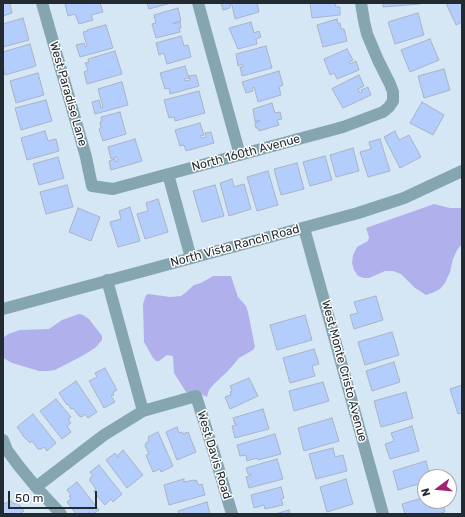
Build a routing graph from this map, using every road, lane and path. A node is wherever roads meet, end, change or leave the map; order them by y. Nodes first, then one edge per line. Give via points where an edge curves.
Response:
1 (42, 3) edge
2 (198, 3) edge
3 (361, 3) edge
4 (240, 155) junction
5 (462, 170) edge
6 (168, 174) junction
7 (92, 186) joint
8 (304, 228) junction
9 (191, 258) junction
10 (107, 280) junction
11 (3, 309) edge
12 (143, 411) junction
13 (3, 440) edge
14 (36, 488) junction
15 (61, 514) edge
16 (232, 514) edge
17 (383, 514) edge

1 - 7 street, West Paradise Lane
2 - 4 street
3 - 4 street, North 160th Avenue via 367,34 390,84 393,100 389,107 372,117
4 - 6 street, North 160th Avenue
5 - 8 street, North Vista Ranch Road via 404,198
6 - 7 street, North 160th Avenue via 113,189
6 - 9 street
8 - 9 street, North Vista Ranch Road
8 - 17 street, West Monte Cristo Avenue
9 - 10 street, North Vista Ranch Road
10 - 11 street, North Vista Ranch Road
10 - 12 street
12 - 14 street via 104,436
12 - 16 street, West Davis Road via 196,396
13 - 14 street via 7,450
14 - 15 street

